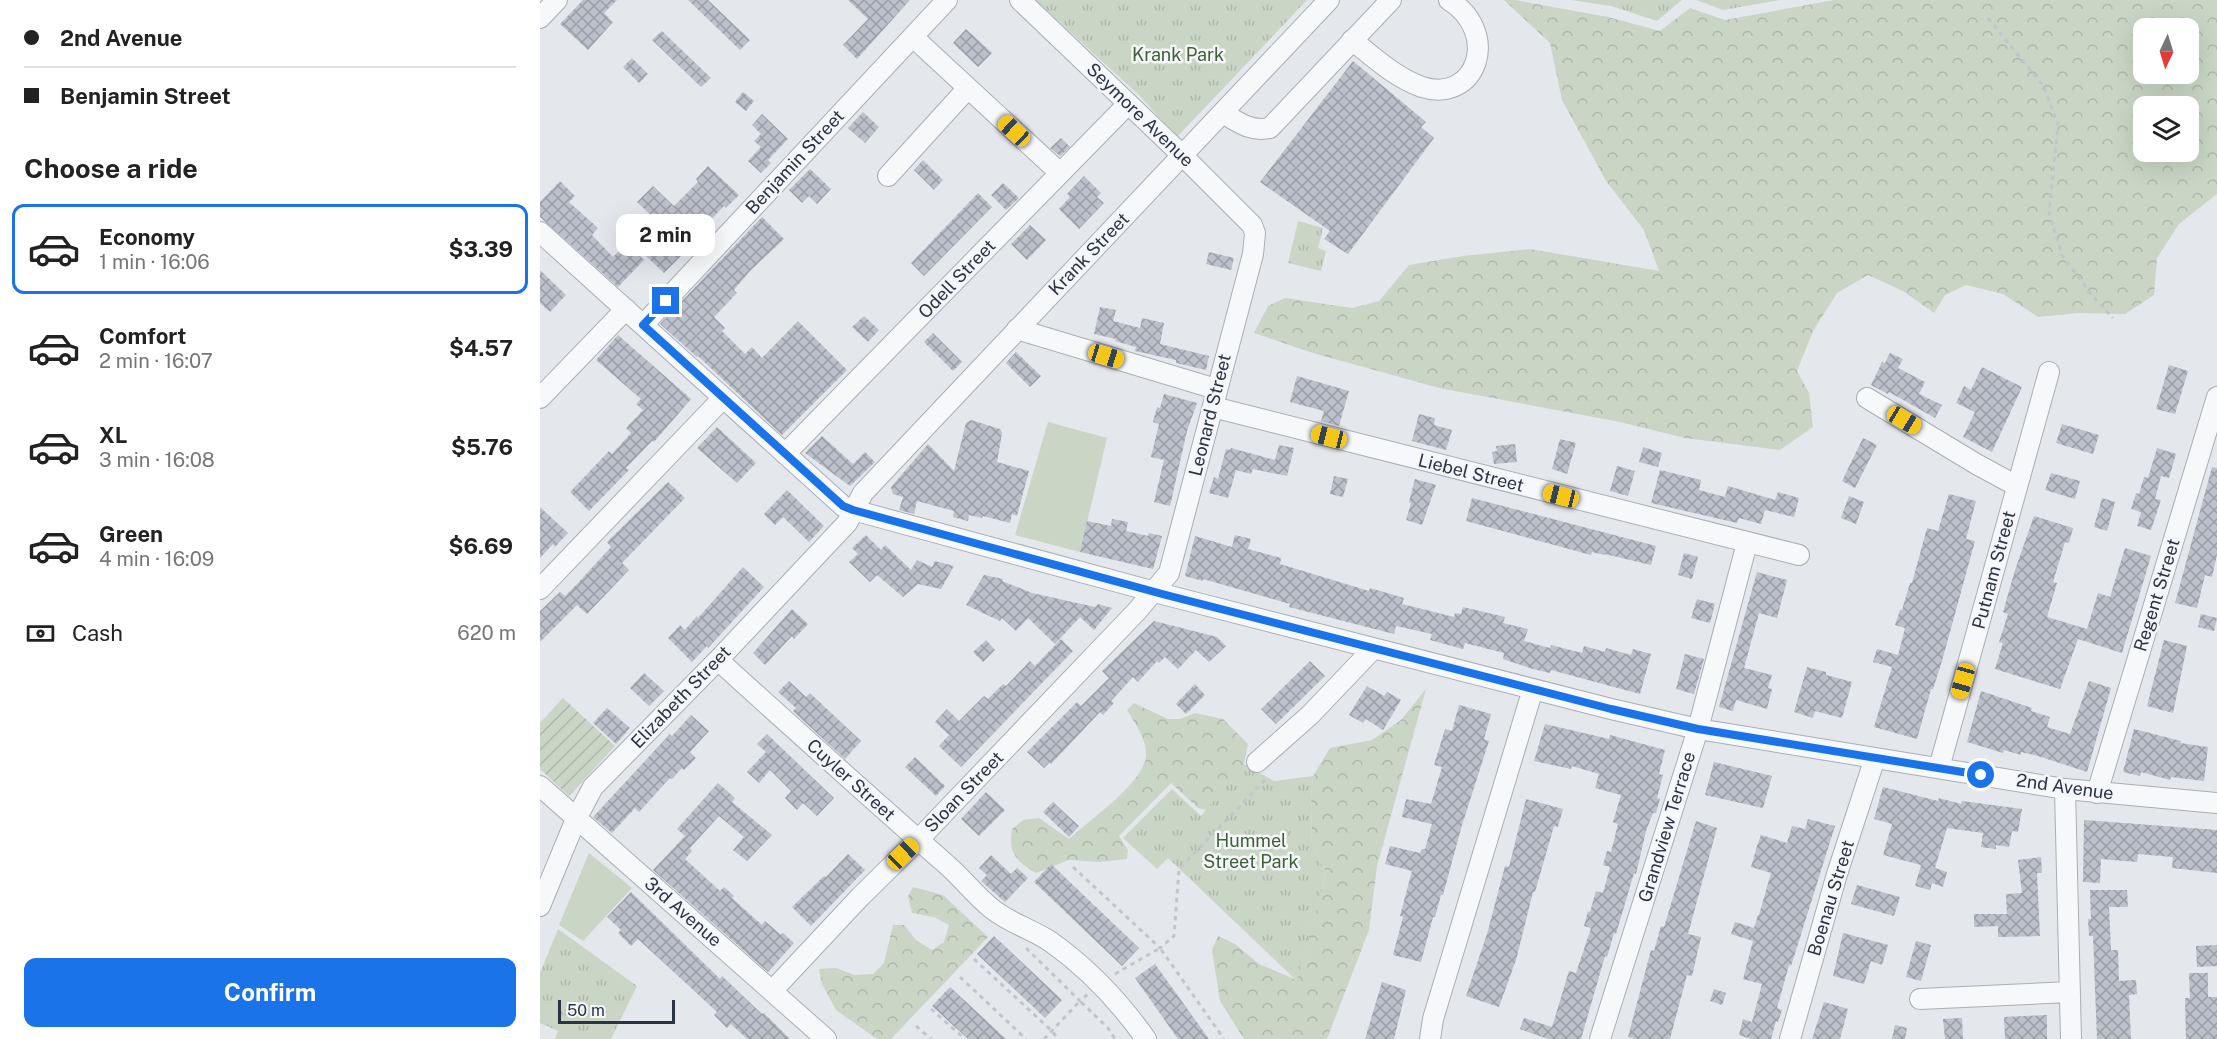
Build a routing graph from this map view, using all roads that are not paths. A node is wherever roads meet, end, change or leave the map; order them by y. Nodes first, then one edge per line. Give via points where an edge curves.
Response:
1 (557, 0) edge
2 (947, 0) edge
3 (1020, 0) edge
4 (1329, 0) edge
5 (1391, 0) edge
6 (1449, 0) edge
7 (540, 18) edge
8 (913, 37) junction
9 (1352, 40) junction
10 (968, 88) junction
11 (1128, 104) junction
12 (1223, 113) junction
13 (1183, 156) junction
14 (1060, 173) junction
15 (888, 176) dead end
16 (540, 232) edge
17 (1255, 233) joint
18 (626, 309) junction
19 (643, 325) junction
20 (1017, 329) junction
21 (2049, 372) dead end
22 (2217, 397) edge
23 (540, 398) edge
24 (723, 398) junction
25 (1214, 398) junction
26 (1867, 398) dead end
27 (785, 454) junction
28 (2017, 486) junction
29 (853, 510) junction
30 (1747, 543) junction
31 (1799, 555) dead end
32 (540, 589) edge
33 (1154, 592) junction
34 (1373, 649) junction
35 (718, 660) junction
36 (1533, 689) junction
37 (1698, 729) junction
38 (1875, 758) junction
39 (1257, 762) road end
40 (1939, 768) junction
41 (540, 786) edge
42 (2065, 789) junction
43 (2097, 793) junction
44 (2217, 803) edge
45 (576, 819) junction
46 (918, 840) junction
47 (544, 885) edge
48 (540, 906) edge
49 (773, 990) junction
50 (2070, 992) junction
51 (1920, 999) dead end
52 (826, 1039) edge
53 (1146, 1039) edge
54 (1430, 1039) edge
55 (1600, 1039) edge
56 (1790, 1039) edge
57 (2071, 1039) edge

1 - 7 street
2 - 8 street, Benjamin Street
3 - 11 street, Seymore Avenue
4 - 12 street, Krank Street
5 - 9 street
6 - 9 street via 1474,25 1479,53 1461,82 1443,90 1422,87 1386,67
8 - 10 street
8 - 19 street, Benjamin Street
9 - 12 street via 1270,128 1249,128
10 - 14 street
10 - 15 street
11 - 13 street, Seymore Avenue
11 - 14 street, Odell Street
12 - 13 street, Krank Street
13 - 17 street, Seymore Avenue via 1252,225
13 - 20 street, Krank Street
14 - 27 street, Odell Street
16 - 18 street, 2nd Avenue
17 - 25 street, Leonard Street via 1253,254
18 - 19 street, 2nd Avenue
18 - 23 street
19 - 24 street, 2nd Avenue
20 - 25 street, Liebel Street
20 - 29 street, Krank Street via 863,493
21 - 28 street, Putnam Street
22 - 43 street, Regent Street
24 - 27 street, 2nd Avenue
24 - 32 street
25 - 30 street, Liebel Street
25 - 33 street, Leonard Street via 1169,573
26 - 28 street
27 - 29 street, 2nd Avenue via 843,506
28 - 40 street, Putnam Street
29 - 33 street, 2nd Avenue
29 - 35 street, Elizabeth Street via 847,523
30 - 31 street, Liebel Street
30 - 37 street, Grandview Terrace
33 - 34 street, 2nd Avenue
33 - 46 street, Sloan Street
34 - 36 street, 2nd Avenue
34 - 39 street via 1310,716
35 - 45 street, Elizabeth Street via 593,787
35 - 46 street, Cuyler Street
36 - 37 street, 2nd Avenue
36 - 54 street via 1433,1018
37 - 38 street, 2nd Avenue
37 - 55 street, Grandview Terrace
38 - 40 street, 2nd Avenue
38 - 56 street, Boenau Street
40 - 42 street, 2nd Avenue
41 - 45 street, 3rd Avenue
42 - 43 street, 2nd Avenue
42 - 50 street
43 - 44 street, 2nd Avenue
45 - 47 street, Elizabeth Street
45 - 49 street, 3rd Avenue
46 - 49 street, Sloan Street
46 - 53 street, Cuyler Street via 990,908 1049,941 1092,974
47 - 48 street, Elizabeth Street
49 - 52 street, 3rd Avenue
50 - 51 street
50 - 57 street

